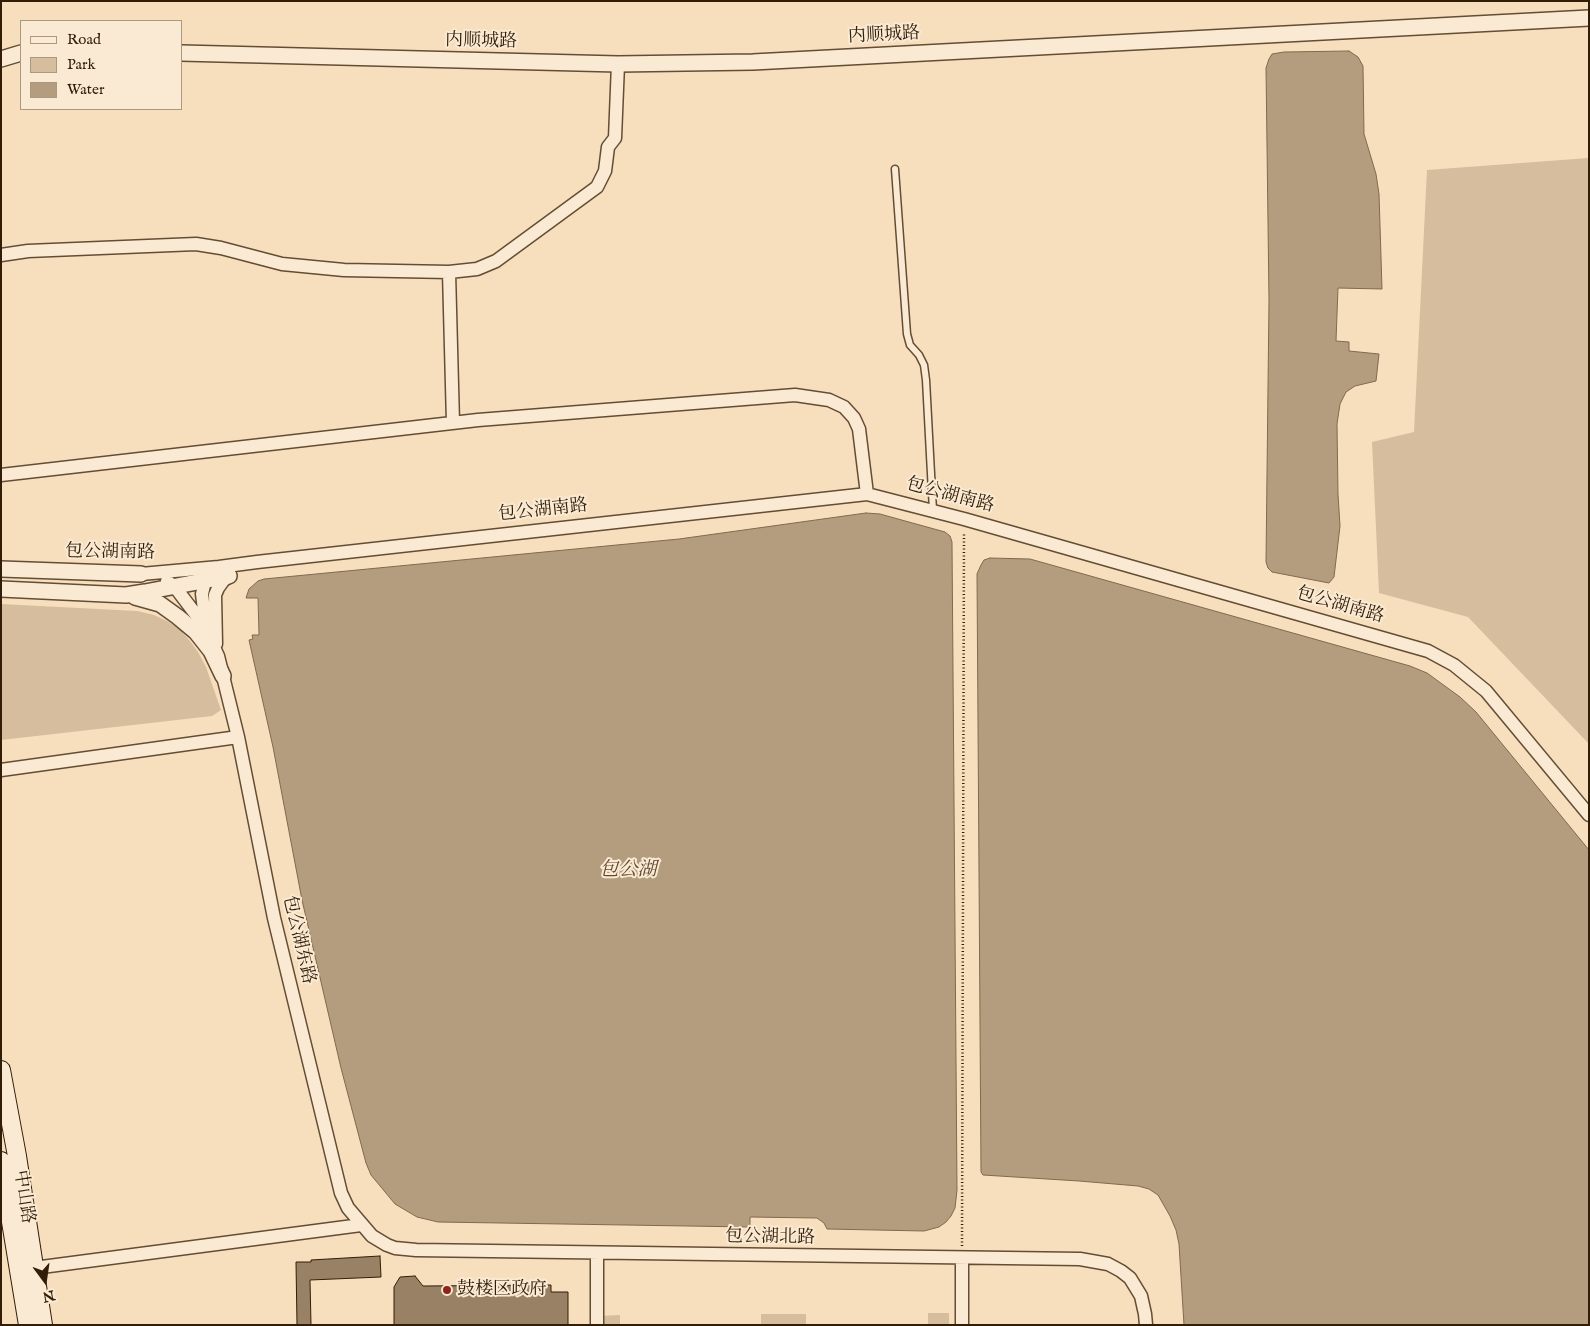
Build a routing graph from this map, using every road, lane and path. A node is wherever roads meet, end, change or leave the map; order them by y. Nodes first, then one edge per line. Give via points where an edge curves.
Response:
1 (1589, 18) edge
2 (20, 52) edge
3 (182, 53) edge
4 (1, 59) edge
5 (618, 64) junction
6 (895, 169) dead end
7 (1, 255) edge
8 (449, 272) junction
9 (453, 423) junction
10 (1, 475) edge
11 (867, 494) junction
12 (933, 512) junction
13 (964, 519) junction
14 (1, 569) edge
15 (224, 572) junction
16 (141, 574) junction
17 (204, 581) junction
18 (175, 587) junction
19 (1, 589) edge
20 (126, 595) junction
21 (207, 632) junction
22 (214, 654) junction
23 (224, 676) joint
24 (238, 737) junction
25 (1, 770) edge
26 (1589, 815) edge
27 (1, 1070) edge
28 (1, 1161) edge
29 (362, 1225) junction
30 (597, 1253) junction
31 (962, 1258) junction
32 (34, 1268) junction
33 (28, 1325) edge
34 (43, 1325) edge
35 (597, 1325) edge
36 (962, 1325) edge
37 (1146, 1325) edge

1 - 5 street, 内顺城路 via 754,62
2 - 4 street
3 - 5 street, 内顺城路
5 - 8 street via 615,138 608,147 605,171 597,187 496,261 477,269
6 - 12 lane via 907,334 910,345 924,365 926,380
7 - 8 street via 196,244 291,265 344,270
8 - 9 street
9 - 10 street
9 - 11 street via 795,395 829,400 844,407 859,429
11 - 12 street, 包公湖南路
11 - 15 street, 包公湖南路 via 258,562
12 - 13 street, 包公湖南路
13 - 26 street, 包公湖南路 via 1428,651 1454,665 1486,691
13 - 31 path
14 - 16 street, 包公湖南路
15 - 16 street, 包公湖南路
15 - 17 street, 包公湖南路
15 - 22 street via 215,596
16 - 18 street via 166,580
17 - 18 street, 包公湖南路
17 - 21 street via 202,601
18 - 20 street, 包公湖南路
18 - 21 street
19 - 20 street, 包公湖南路
20 - 22 street, 包公湖南路 via 160,604 196,632
21 - 22 street
22 - 23 street
23 - 24 street, 包公湖东路
24 - 25 street
24 - 29 street, 包公湖东路 via 274,918 340,1193
27 - 32 main road, 中山路
28 - 33 main road, 中山路
29 - 30 street, 包公湖北路 via 387,1245 416,1250
29 - 32 street
30 - 31 street, 包公湖北路
30 - 35 street
31 - 36 street
31 - 37 street, 包公湖北路 via 1080,1259 1108,1264 1126,1274 1138,1289
32 - 34 main road, 中山路

